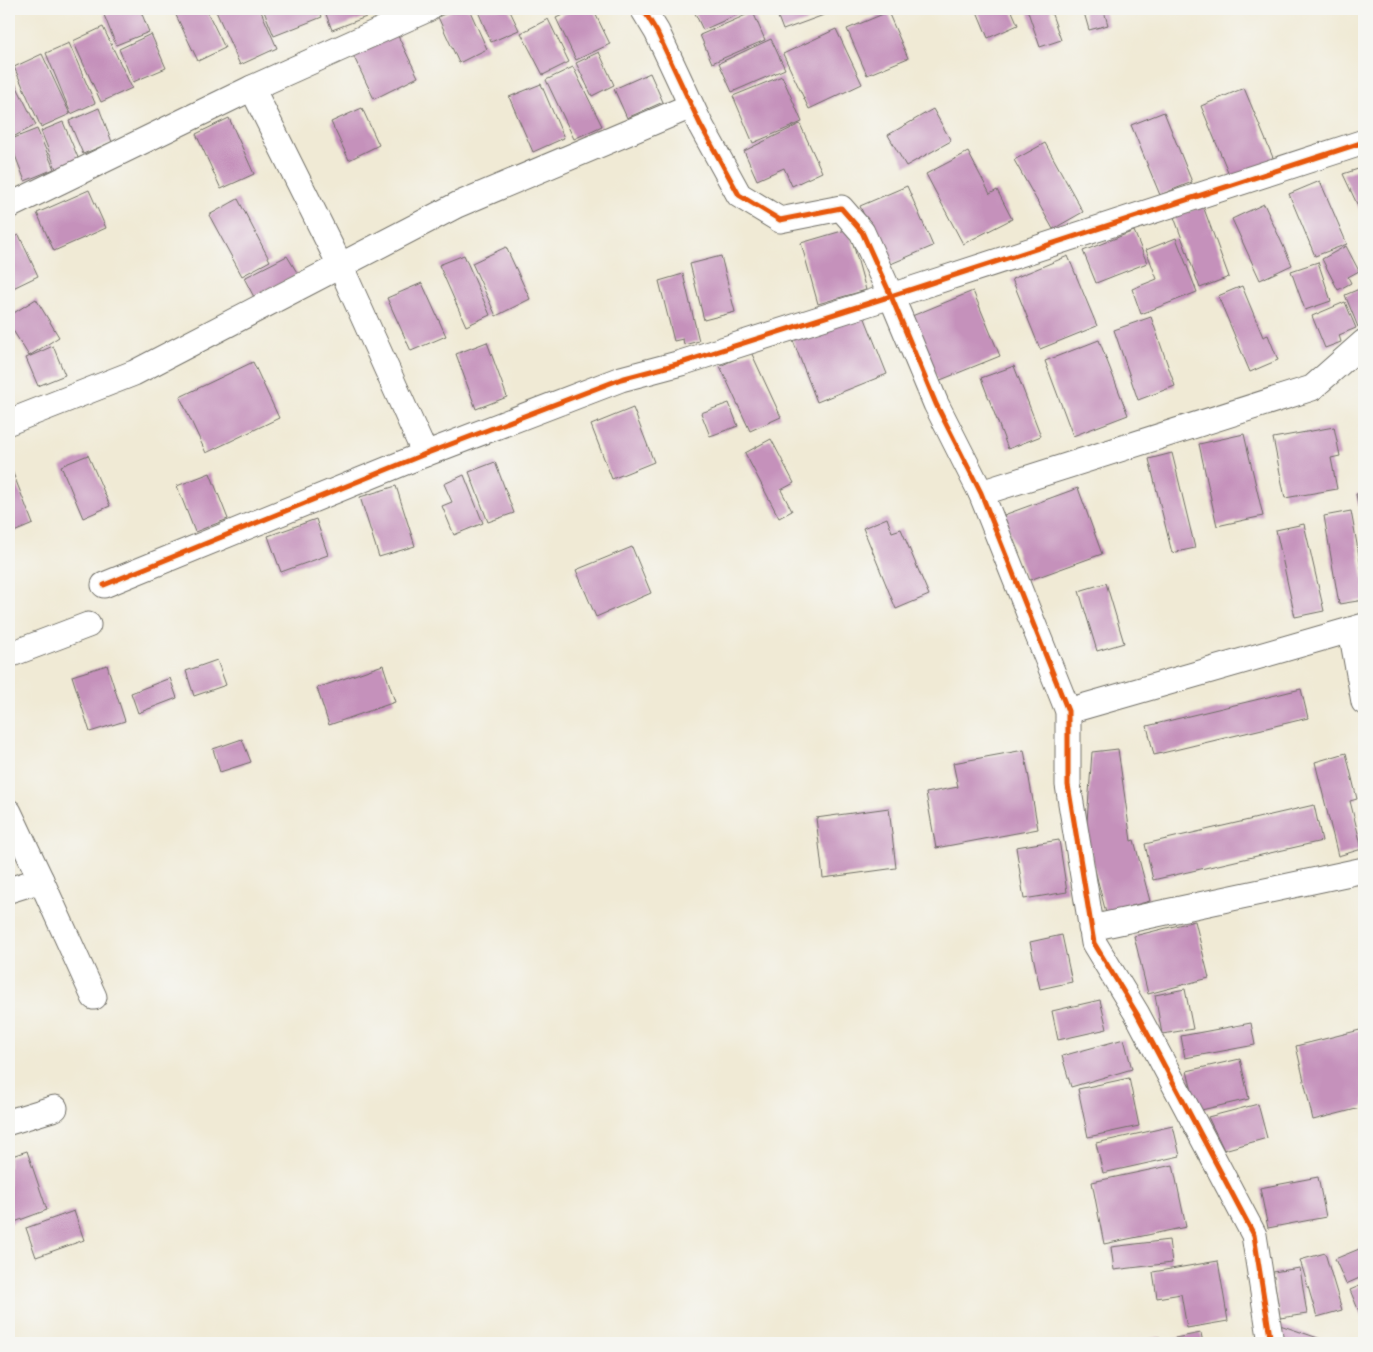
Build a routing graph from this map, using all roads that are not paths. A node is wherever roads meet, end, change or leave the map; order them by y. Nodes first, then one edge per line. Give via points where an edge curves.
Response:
1 (428, 9) edge
2 (643, 9) edge
3 (252, 88) junction
4 (691, 106) junction
5 (1364, 142) edge
6 (9, 206) edge
7 (340, 265) junction
8 (891, 296) junction
9 (1364, 342) edge
10 (11, 414) edge
11 (425, 454) junction
12 (981, 493) junction
13 (104, 585) dead end
14 (88, 625) dead end
15 (1357, 628) edge
16 (9, 655) edge
17 (1364, 702) edge
18 (1068, 711) junction
19 (9, 812) edge
20 (1364, 870) edge
21 (41, 880) junction
22 (9, 890) edge
23 (1091, 928) junction
24 (94, 997) dead end
25 (56, 1108) dead end
26 (9, 1122) edge
27 (1271, 1343) edge

1 - 3 street
2 - 4 street
3 - 6 street
3 - 7 street
4 - 7 street via 457,204
4 - 8 street via 739,195 780,220 841,208 862,232
5 - 8 street
7 - 10 street via 134,373
7 - 11 street
8 - 11 street via 621,379
8 - 12 street via 936,404
9 - 12 street via 1312,388
11 - 13 street
12 - 18 street
14 - 16 street
15 - 17 street
15 - 18 street
18 - 23 street via 1068,785
19 - 21 street
20 - 23 street
21 - 22 street
21 - 24 street
23 - 27 street via 1094,943 1137,1014 1254,1235
25 - 26 street

